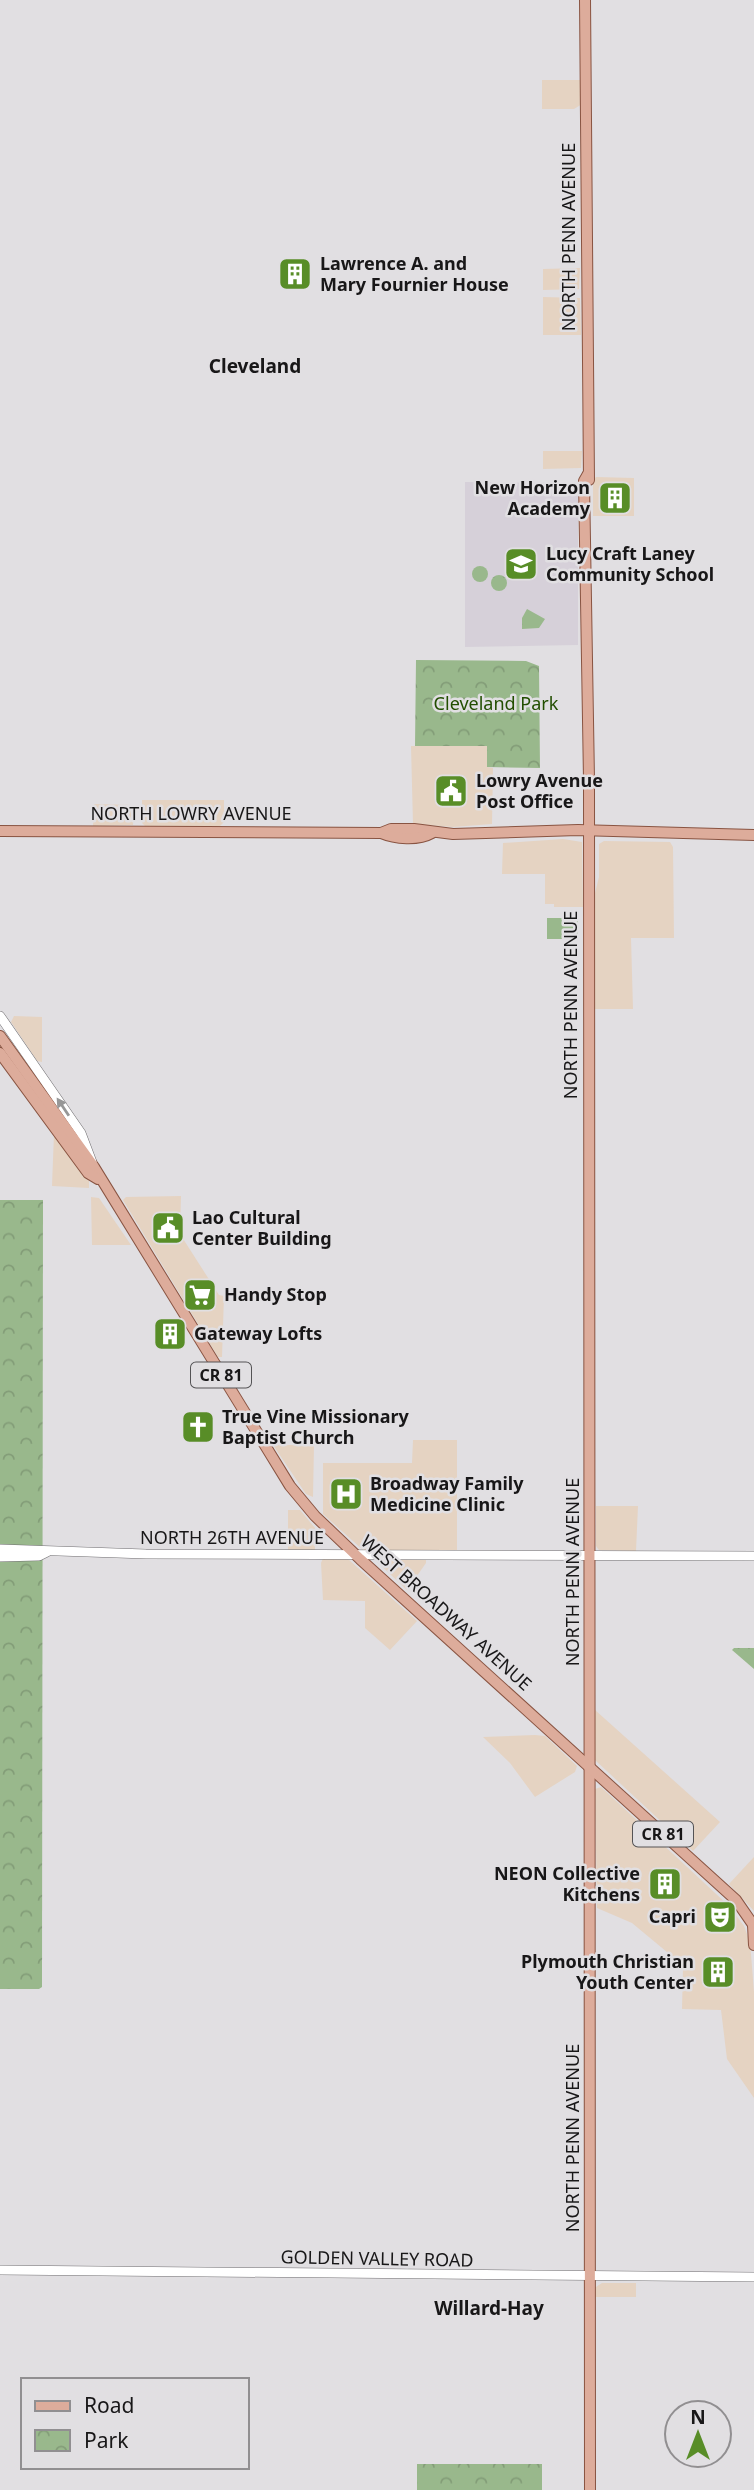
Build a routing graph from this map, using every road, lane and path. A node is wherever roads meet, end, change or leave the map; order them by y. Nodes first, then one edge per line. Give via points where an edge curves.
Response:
1 (585, 0) edge
2 (0, 831) edge
3 (589, 831) junction
4 (754, 835) edge
5 (0, 1016) edge
6 (0, 1036) edge
7 (0, 1053) edge
8 (94, 1167) junction
9 (98, 1179) junction
10 (0, 1549) edge
11 (47, 1552) junction
12 (355, 1553) junction
13 (590, 1555) junction
14 (754, 1556) edge
15 (0, 1557) edge
16 (591, 1768) junction
17 (753, 1925) edge
18 (754, 1945) edge
19 (0, 2270) edge
20 (590, 2276) junction
21 (754, 2277) edge
22 (590, 2490) edge

1 - 3 main road, NORTH PENN AVENUE
2 - 3 main road, NORTH LOWRY AVENUE via 381,833 414,837
3 - 4 main road, NORTH LOWRY AVENUE
3 - 13 main road, NORTH PENN AVENUE
8 -> 5 street, WEST BROADWAY AVENUE via 81,1133
6 - 8 main road, WEST BROADWAY AVENUE / CR 81
7 - 9 main road, WEST BROADWAY AVENUE / CR 81 via 88,1173
8 - 9 main road, WEST BROADWAY AVENUE / CR 81
9 - 12 main road, WEST BROADWAY AVENUE / CR 81 via 290,1486
10 - 11 street, NORTH 26TH AVENUE
11 - 12 street, NORTH 26TH AVENUE
11 - 15 street, NORTH 26TH AVENUE
12 - 13 street, NORTH 26TH AVENUE
12 - 16 main road, WEST BROADWAY AVENUE / CR 81
13 - 14 street, NORTH 26TH AVENUE
13 - 16 main road, NORTH PENN AVENUE
16 - 17 main road, WEST BROADWAY AVENUE / CR 81 via 736,1900
16 - 20 main road, NORTH PENN AVENUE
17 - 18 main road, WEST BROADWAY AVENUE / CR 81
19 - 20 street, GOLDEN VALLEY ROAD
20 - 21 street, GOLDEN VALLEY ROAD
20 - 22 main road, NORTH PENN AVENUE

